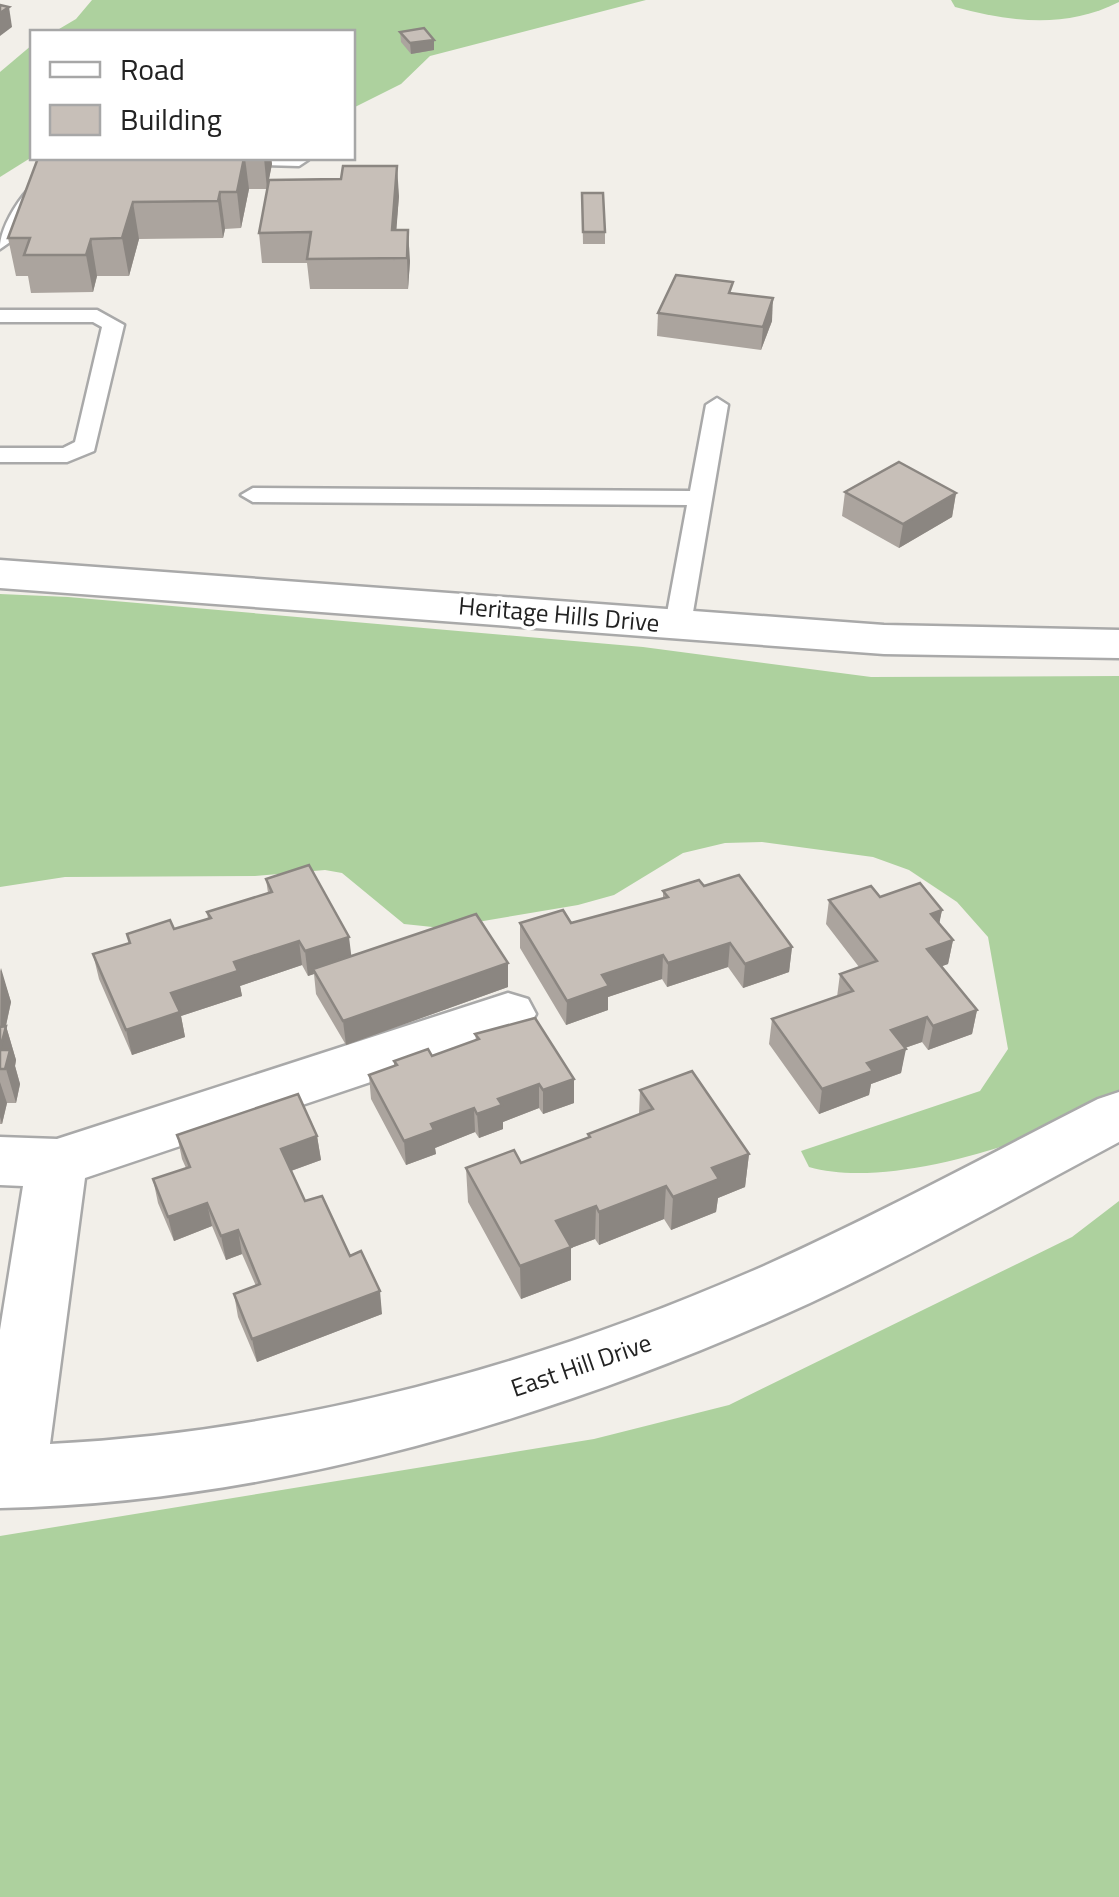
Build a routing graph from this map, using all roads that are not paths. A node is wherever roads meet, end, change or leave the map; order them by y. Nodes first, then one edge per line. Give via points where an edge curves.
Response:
1 (77, 160) edge
2 (0, 244) edge
3 (0, 316) edge
4 (717, 405) dead end
5 (0, 455) edge
6 (254, 495) dead end
7 (700, 498) junction
8 (0, 574) edge
9 (678, 624) junction
10 (1119, 644) edge
11 (508, 1014) dead end
12 (1119, 1115) edge
13 (28, 1162) edge
14 (6, 1477) edge

1 - 2 lane via 45,176
3 - 5 lane via 97,316 113,325 86,446 67,455
4 - 7 lane
6 - 7 lane
7 - 9 lane
8 - 9 street, Heritage Hills Drive
9 - 10 street, Heritage Hills Drive via 928,643
11 - 13 street
12 - 14 street, East Hill Drive via 743,1304 600,1361 318,1440 162,1464
13 - 14 street

